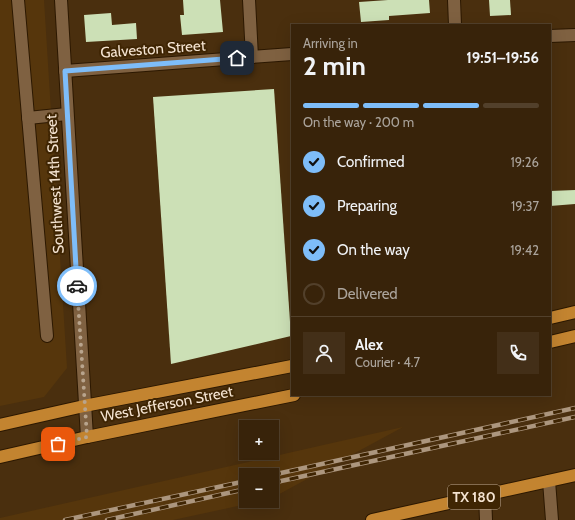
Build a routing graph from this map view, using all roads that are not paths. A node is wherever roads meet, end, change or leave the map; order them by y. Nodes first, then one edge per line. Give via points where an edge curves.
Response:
1 (18, 0) edge
2 (60, 0) edge
3 (249, 0) edge
4 (454, 0) edge
5 (455, 24) edge
6 (575, 35) edge
7 (551, 36) edge
8 (291, 54) edge
9 (252, 57) junction
10 (65, 71) junction
11 (67, 114) junction
12 (28, 118) junction
13 (575, 312) edge
14 (551, 318) edge
15 (47, 336) dead end
16 (575, 336) edge
17 (551, 342) edge
18 (291, 366) edge
19 (291, 396) edge
20 (84, 406) junction
21 (0, 425) edge
22 (87, 437) junction
23 (0, 457) edge
24 (575, 475) edge
25 (549, 481) junction
26 (485, 495) junction
27 (372, 520) edge
28 (486, 520) edge
29 (552, 520) edge

1 - 12 street
2 - 10 street, Southwest 14th Street
3 - 9 street
4 - 5 street
6 - 7 street
8 - 9 street, Galveston Street
9 - 10 street, Galveston Street
10 - 11 street, Southwest 14th Street
11 - 12 street
11 - 20 street, Southwest 14th Street
12 - 15 street
13 - 14 main road
16 - 17 main road
18 - 20 main road, West Jefferson Street
19 - 22 main road, West Jefferson Street
20 - 21 main road, West Jefferson Street
20 - 22 street, Southwest 14th Street
22 - 23 main road, West Jefferson Street
24 - 25 main road, TX 180
25 - 26 main road, TX 180
25 - 29 street
26 - 27 main road, TX 180
26 - 28 street

